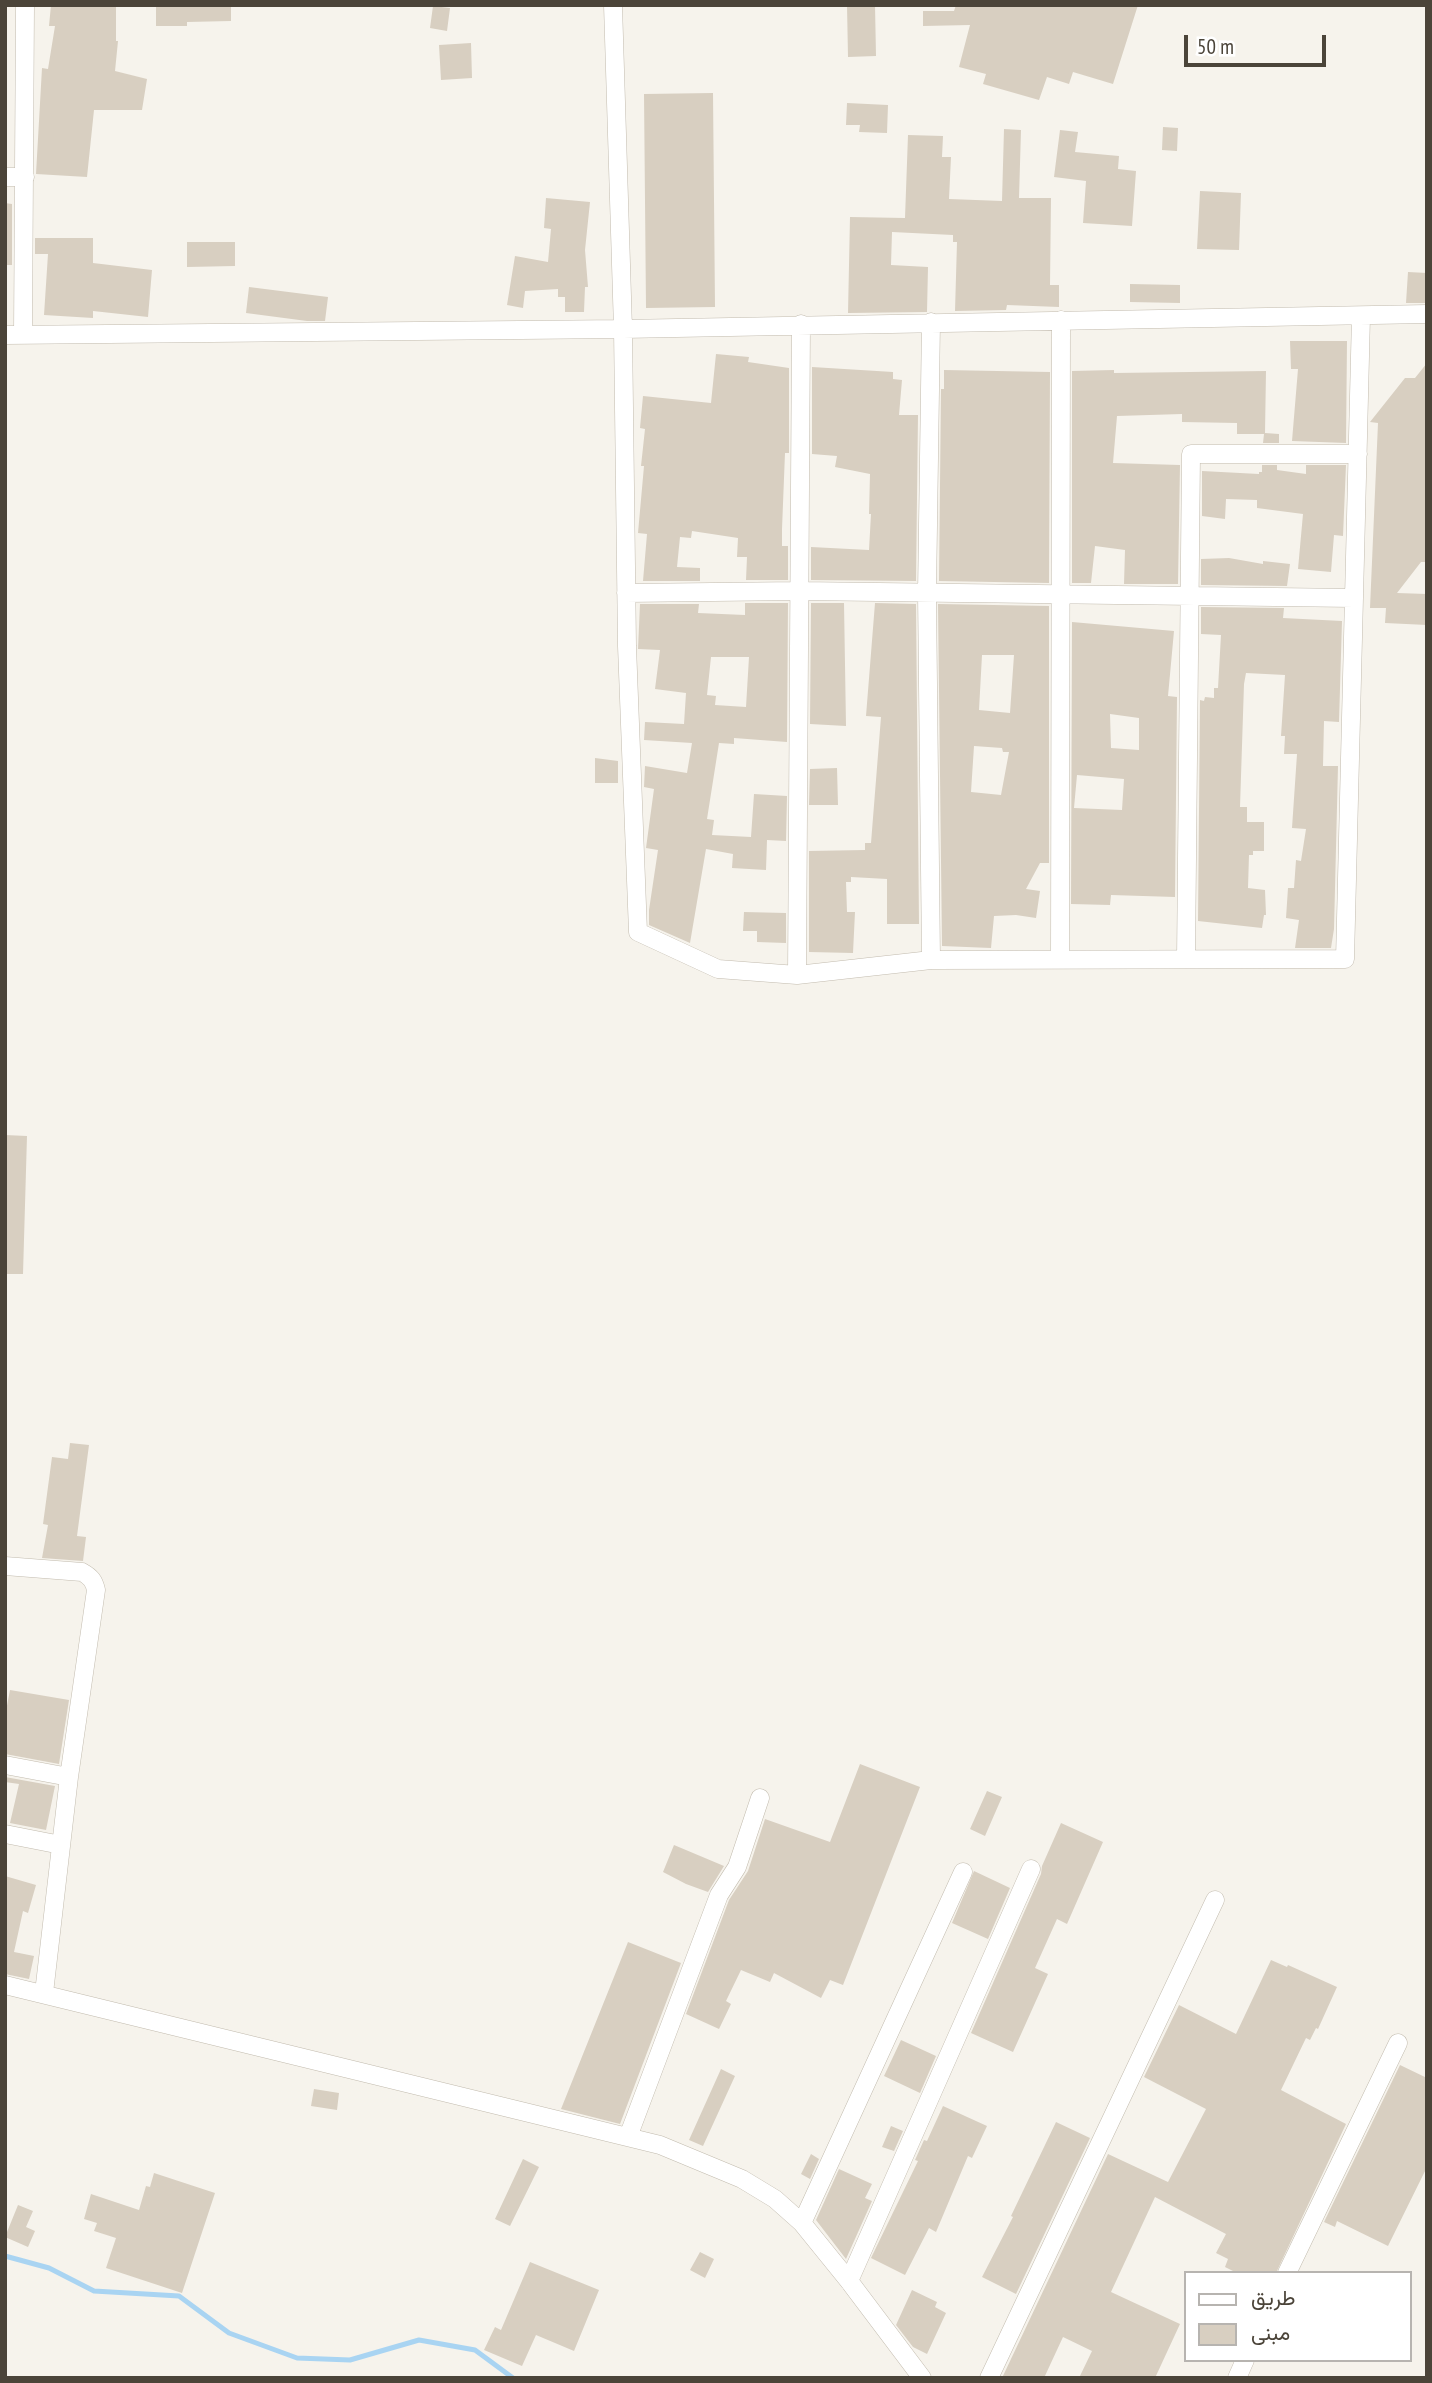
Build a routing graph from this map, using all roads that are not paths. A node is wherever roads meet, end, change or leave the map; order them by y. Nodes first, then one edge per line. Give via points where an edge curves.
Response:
1 (25, 5) edge
2 (613, 5) edge
3 (5, 177) edge
4 (25, 177) junction
5 (1427, 314) edge
6 (1361, 316) junction
7 (1061, 320) junction
8 (931, 322) junction
9 (801, 324) junction
10 (623, 329) junction
11 (14, 335) edge
12 (1358, 454) junction
13 (799, 591) junction
14 (626, 593) junction
15 (927, 593) junction
16 (1061, 594) junction
17 (1189, 596) junction
18 (1354, 598) junction
19 (1060, 959) junction
20 (1185, 959) junction
21 (931, 960) junction
22 (797, 975) junction
23 (5, 1566) edge
24 (5, 1765) edge
25 (69, 1777) junction
26 (760, 1798) dead end
27 (5, 1833) edge
28 (61, 1845) junction
29 (1031, 1869) dead end
30 (963, 1872) dead end
31 (1215, 1900) dead end
32 (5, 1985) edge
33 (44, 1993) junction
34 (1398, 2043) dead end
35 (628, 2137) junction
36 (802, 2223) junction
37 (1288, 2271) edge
38 (849, 2281) junction
39 (1244, 2362) edge
40 (922, 2378) edge
41 (989, 2378) edge
42 (1237, 2378) edge

1 - 4 street
2 - 10 street
3 - 4 street
4 - 11 street
5 - 6 street
6 - 7 street
6 - 12 street
7 - 8 street
7 - 16 street
8 - 9 street
8 - 15 street
9 - 10 street
9 - 13 street
10 - 11 street
10 - 14 street
12 - 17 street via 1191,454
12 - 18 street
13 - 14 street
13 - 15 street
13 - 22 street
14 - 22 street via 638,932 718,969
15 - 16 street
15 - 21 street
16 - 17 street
16 - 19 street
17 - 18 street
17 - 20 street
18 - 20 street via 1345,959
19 - 20 street
19 - 21 street
21 - 22 street
23 - 25 street via 82,1572 94,1582
24 - 25 street
25 - 28 street
26 - 35 street via 737,1867 719,1895
27 - 28 street
28 - 33 street
29 - 38 street
30 - 36 street
31 - 41 street
32 - 33 street
33 - 35 street
34 - 37 street
35 - 36 street via 660,2145 742,2179
36 - 38 street
38 - 40 street
39 - 42 street

